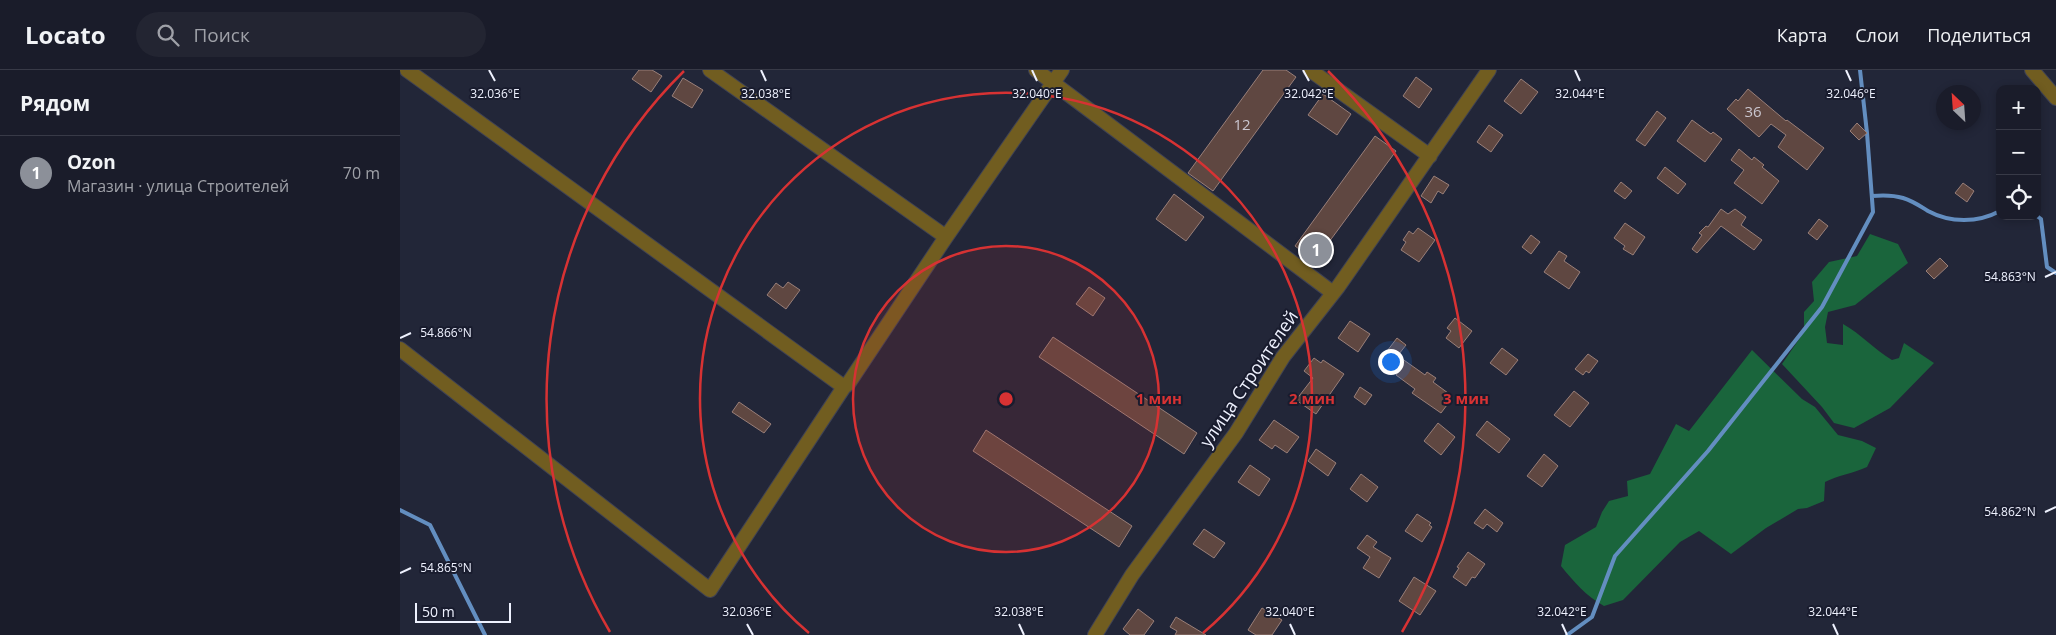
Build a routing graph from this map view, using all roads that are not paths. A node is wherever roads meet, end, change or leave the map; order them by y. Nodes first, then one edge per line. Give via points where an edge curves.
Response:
1 (407, 70) edge
2 (710, 70) edge
3 (1036, 70) edge
4 (1062, 70) edge
5 (1310, 70) edge
6 (1489, 70) edge
7 (2032, 70) edge
8 (1053, 82) junction
9 (2056, 98) edge
10 (1433, 151) junction
11 (946, 238) junction
12 (1333, 293) junction
13 (400, 350) edge
14 (844, 387) junction
15 (1096, 635) edge

1 - 14 street
2 - 11 street
3 - 8 street
4 - 8 street
5 - 10 street
6 - 10 street, улица Строителей
7 - 9 street
8 - 11 street
8 - 12 street
10 - 12 street, улица Строителей
11 - 14 street
12 - 15 street, улица Строителей via 1283,357 1236,433 1132,575
13 - 14 street via 710,590

